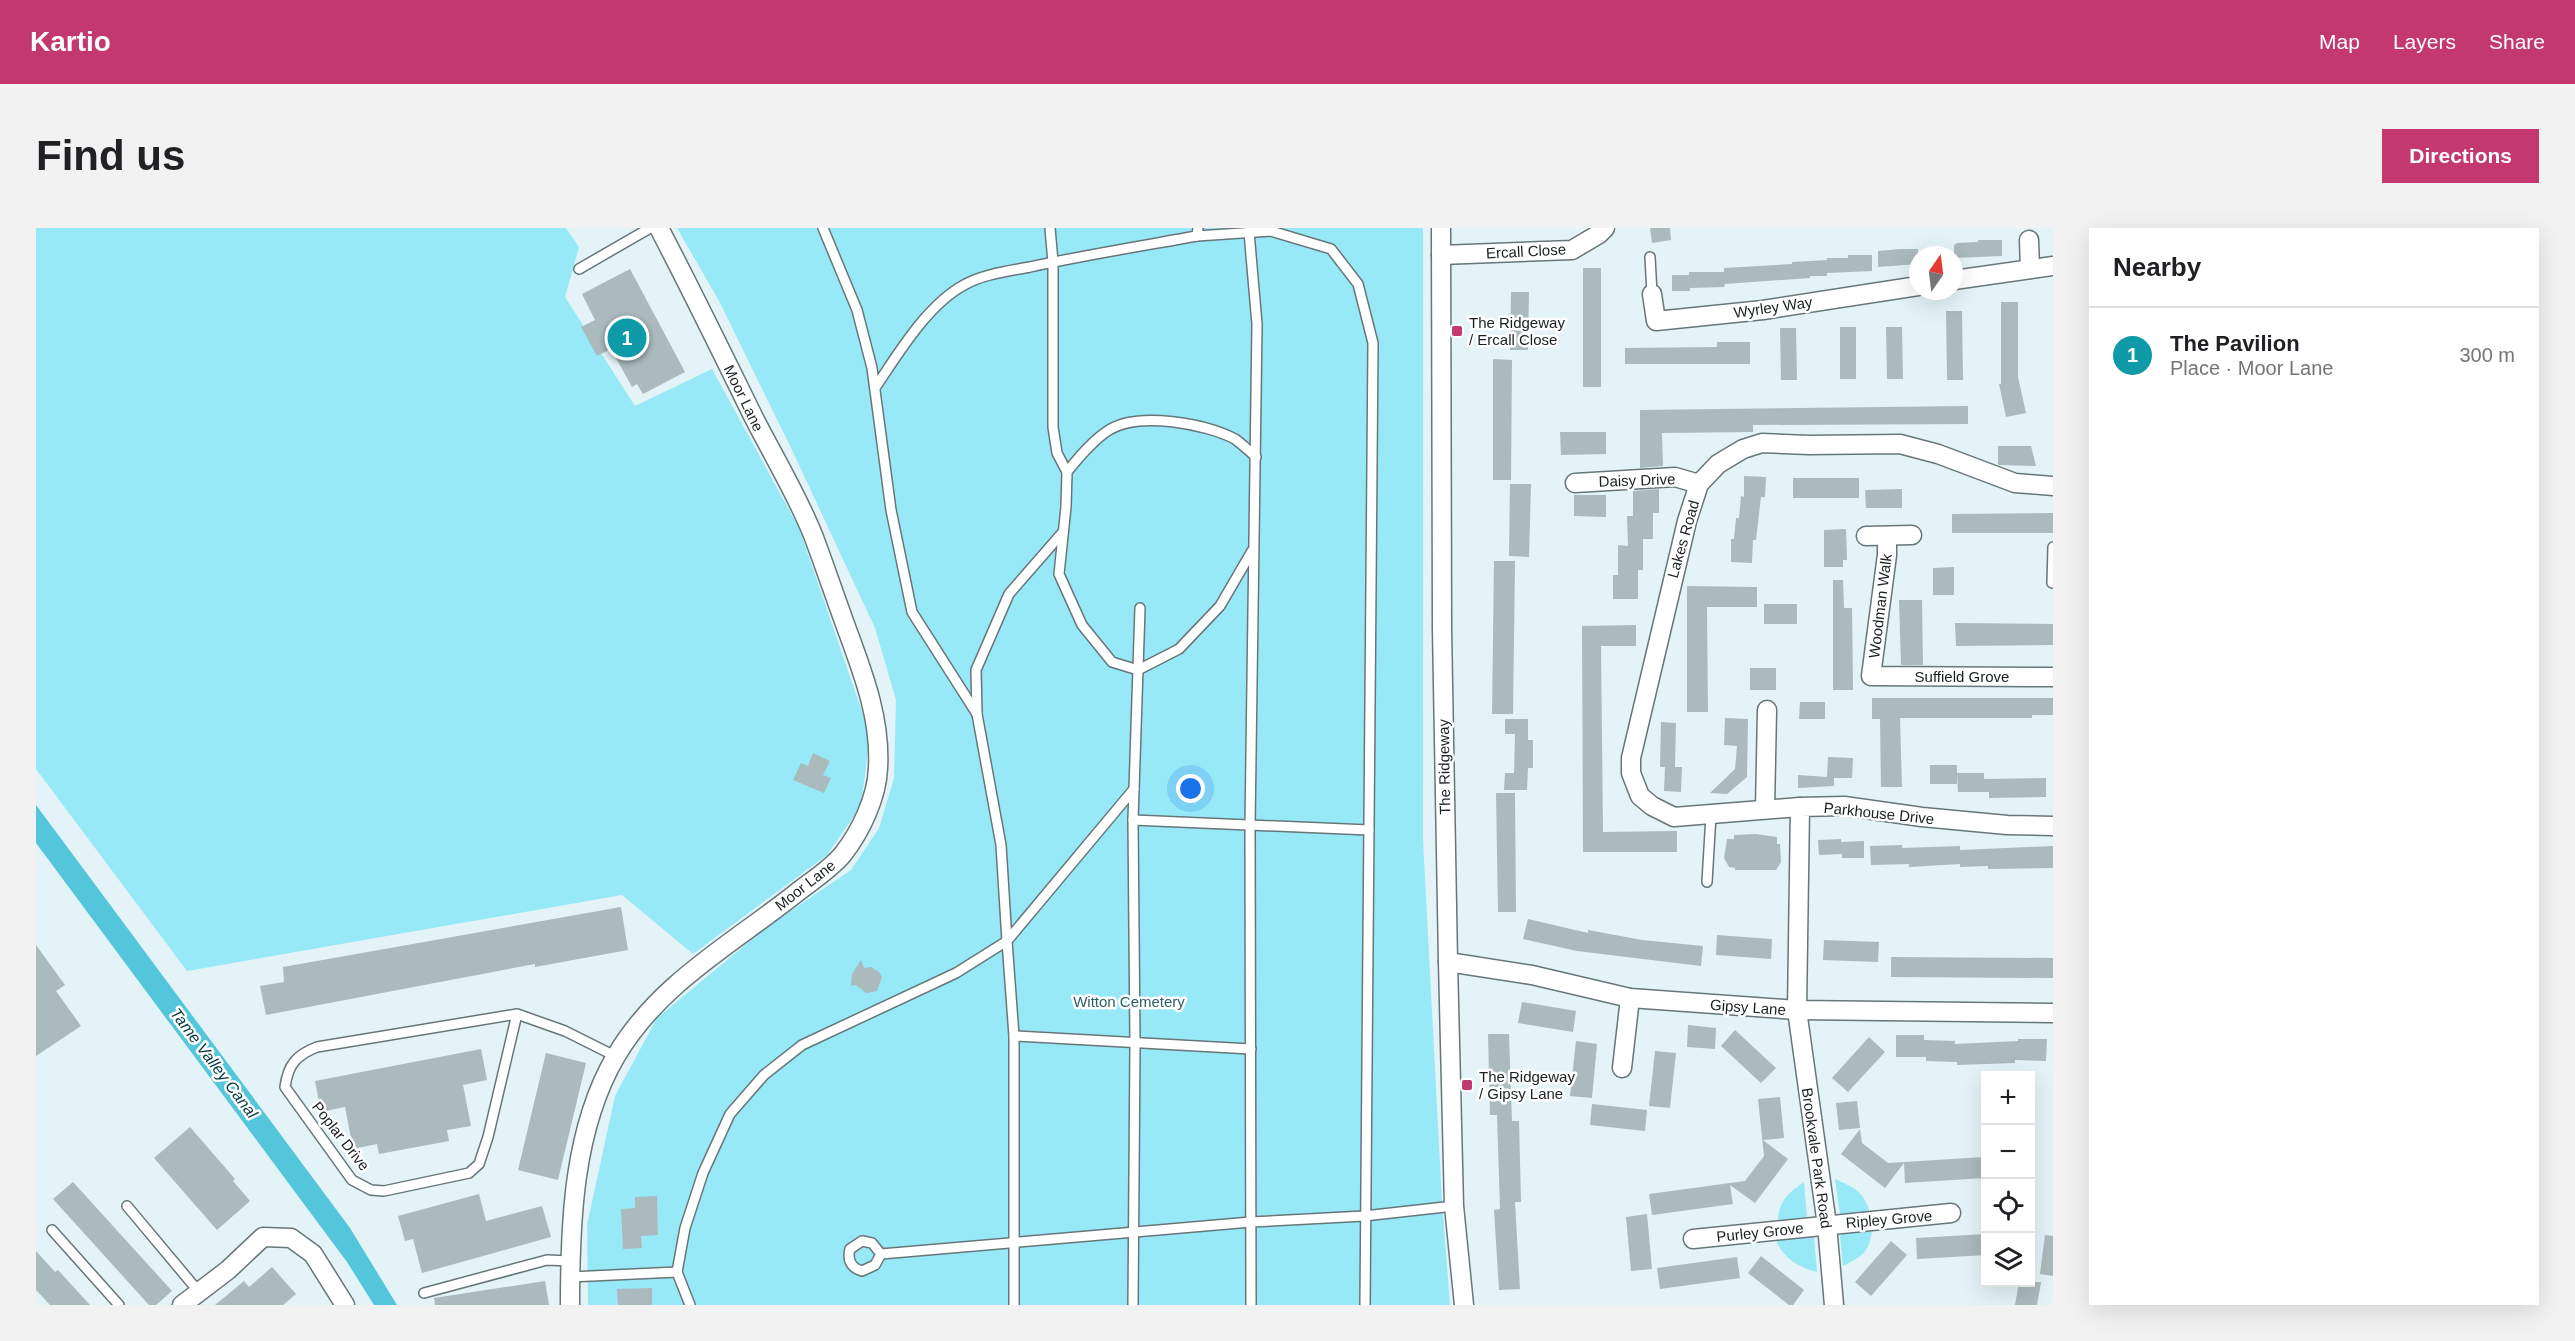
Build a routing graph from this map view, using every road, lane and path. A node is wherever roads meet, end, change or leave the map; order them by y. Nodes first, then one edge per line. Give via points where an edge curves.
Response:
1 (650, 228) edge
2 (659, 228) edge
3 (823, 228) edge
4 (1050, 228) edge
5 (1055, 228) edge
6 (1441, 228) edge
7 (1600, 230) edge
8 (1198, 232) edge
9 (1249, 232) junction
10 (2029, 240) dead end
11 (1441, 255) junction
12 (1650, 257) dead end
13 (1053, 262) junction
14 (2053, 266) edge
15 (579, 269) dead end
16 (2030, 269) junction
17 (1963, 279) edge
18 (1909, 287) edge
19 (1652, 294) joint
20 (875, 388) junction
21 (1256, 457) junction
22 (1066, 472) junction
23 (1575, 483) dead end
24 (1699, 484) junction
25 (2053, 486) edge
26 (1064, 532) junction
27 (1912, 535) dead end
28 (1866, 536) dead end
29 (1887, 537) junction
30 (2053, 547) edge
31 (1254, 549) junction
32 (2052, 583) edge
33 (1140, 608) dead end
34 (1138, 670) junction
35 (1871, 676) joint
36 (2053, 677) edge
37 (1767, 710) dead end
38 (976, 714) junction
39 (1134, 789) junction
40 (1800, 807) junction
41 (1765, 809) junction
42 (1711, 815) junction
43 (1133, 820) junction
44 (1250, 826) junction
45 (2053, 826) edge
46 (1370, 830) junction
47 (1707, 882) dead end
48 (1007, 941) junction
49 (1448, 962) junction
50 (1630, 998) junction
51 (1797, 1010) junction
52 (2053, 1013) edge
53 (517, 1014) junction
54 (1014, 1036) junction
55 (1136, 1044) junction
56 (1251, 1049) junction
57 (615, 1056) junction
58 (1622, 1068) dead end
59 (127, 1206) dead end
60 (1454, 1206) junction
61 (1951, 1213) dead end
62 (1364, 1216) junction
63 (1251, 1222) junction
64 (1827, 1225) junction
65 (52, 1230) dead end
66 (1133, 1233) junction
67 (1693, 1239) dead end
68 (1014, 1243) junction
69 (881, 1254) dead end
70 (570, 1269) junction
71 (677, 1272) junction
72 (199, 1292) junction
73 (424, 1293) dead end
74 (119, 1305) edge
75 (182, 1305) edge
76 (345, 1305) edge
77 (570, 1305) edge
78 (690, 1305) edge
79 (1014, 1305) edge
80 (1133, 1305) edge
81 (1251, 1305) edge
82 (1365, 1305) edge
83 (1464, 1305) edge
84 (1834, 1305) edge

1 - 15 lane
2 - 57 street, Moor Lane via 812,533 878,724 878,771 872,801 842,856 670,989 639,1022
3 - 20 lane via 857,310
4 - 13 lane
5 - 13 lane
6 - 11 street, The Ridgeway
7 - 11 street, Ercall Close via 1572,250
8 - 9 lane
8 - 13 lane
9 - 21 lane via 1257,324
9 - 46 lane via 1271,231 1331,249 1358,284 1373,343
10 - 16 street
11 - 49 street, The Ridgeway
12 - 19 lane
13 - 20 lane via 964,284 911,334
13 - 22 lane via 1053,427 1057,453
14 - 16 street
16 - 17 street
18 - 19 street, Wyrley Way via 1763,310 1656,321
20 - 38 lane via 891,510 912,612
21 - 22 lane via 1236,440 1206,428 1138,421 1110,429
21 - 31 lane
22 - 26 lane
23 - 24 street, Daisy Drive via 1675,477
24 - 25 street, Lakes Road via 1718,464 1762,442 1900,444 2015,483
24 - 42 street, Lakes Road via 1677,556 1631,772 1640,796 1652,807 1674,817
26 - 34 lane via 1059,574 1082,625 1112,662
26 - 38 lane via 1009,594 976,670
27 - 29 street, Woodman Walk
28 - 29 street, Woodman Walk
29 - 35 street, Woodman Walk
30 - 32 lane
31 - 34 lane via 1221,606 1179,648
31 - 44 lane
33 - 34 lane
34 - 39 lane
35 - 36 street, Suffield Grove
37 - 41 street
38 - 48 lane via 1001,845
39 - 43 lane
39 - 48 lane
40 - 41 street, Lakes Road
40 - 45 street, Parkhouse Drive via 1844,806 1922,817
40 - 51 street
41 - 42 street, Lakes Road
42 - 47 lane
43 - 44 lane
43 - 55 lane
44 - 46 lane
44 - 56 lane
46 - 62 lane
48 - 54 lane
48 - 71 lane via 956,973 802,1045 764,1075 730,1114 702,1173 685,1228
49 - 50 street, Gipsy Lane via 1532,975
49 - 60 street, The Ridgeway
50 - 51 street, Gipsy Lane
50 - 58 street
51 - 52 street, Gipsy Lane
51 - 64 street, Brookvale Park Road
53 - 53 lane, Poplar Drive via 488,1137 478,1164 469,1173 384,1191 370,1190 352,1180 285,1087 287,1072 296,1060 317,1047
53 - 57 lane, Poplar Drive via 565,1031
54 - 55 lane
54 - 68 lane
55 - 56 lane
55 - 66 lane
56 - 63 lane
57 - 70 street, Moor Lane via 588,1125 579,1165 570,1234
59 - 72 lane
60 - 62 lane
60 - 83 street, The Ridgeway
61 - 64 street, Ripley Grove
62 - 63 lane
62 - 82 lane
63 - 66 lane
63 - 81 lane
64 - 67 street, Purley Grove
64 - 84 street, Brookvale Park Road
65 - 74 lane
66 - 68 lane
66 - 80 lane
68 - 69 lane
68 - 79 lane
70 - 71 lane
70 - 73 lane via 547,1260
70 - 77 street, Moor Lane
71 - 78 lane
72 - 75 street
72 - 76 street via 263,1237 291,1238 313,1254

